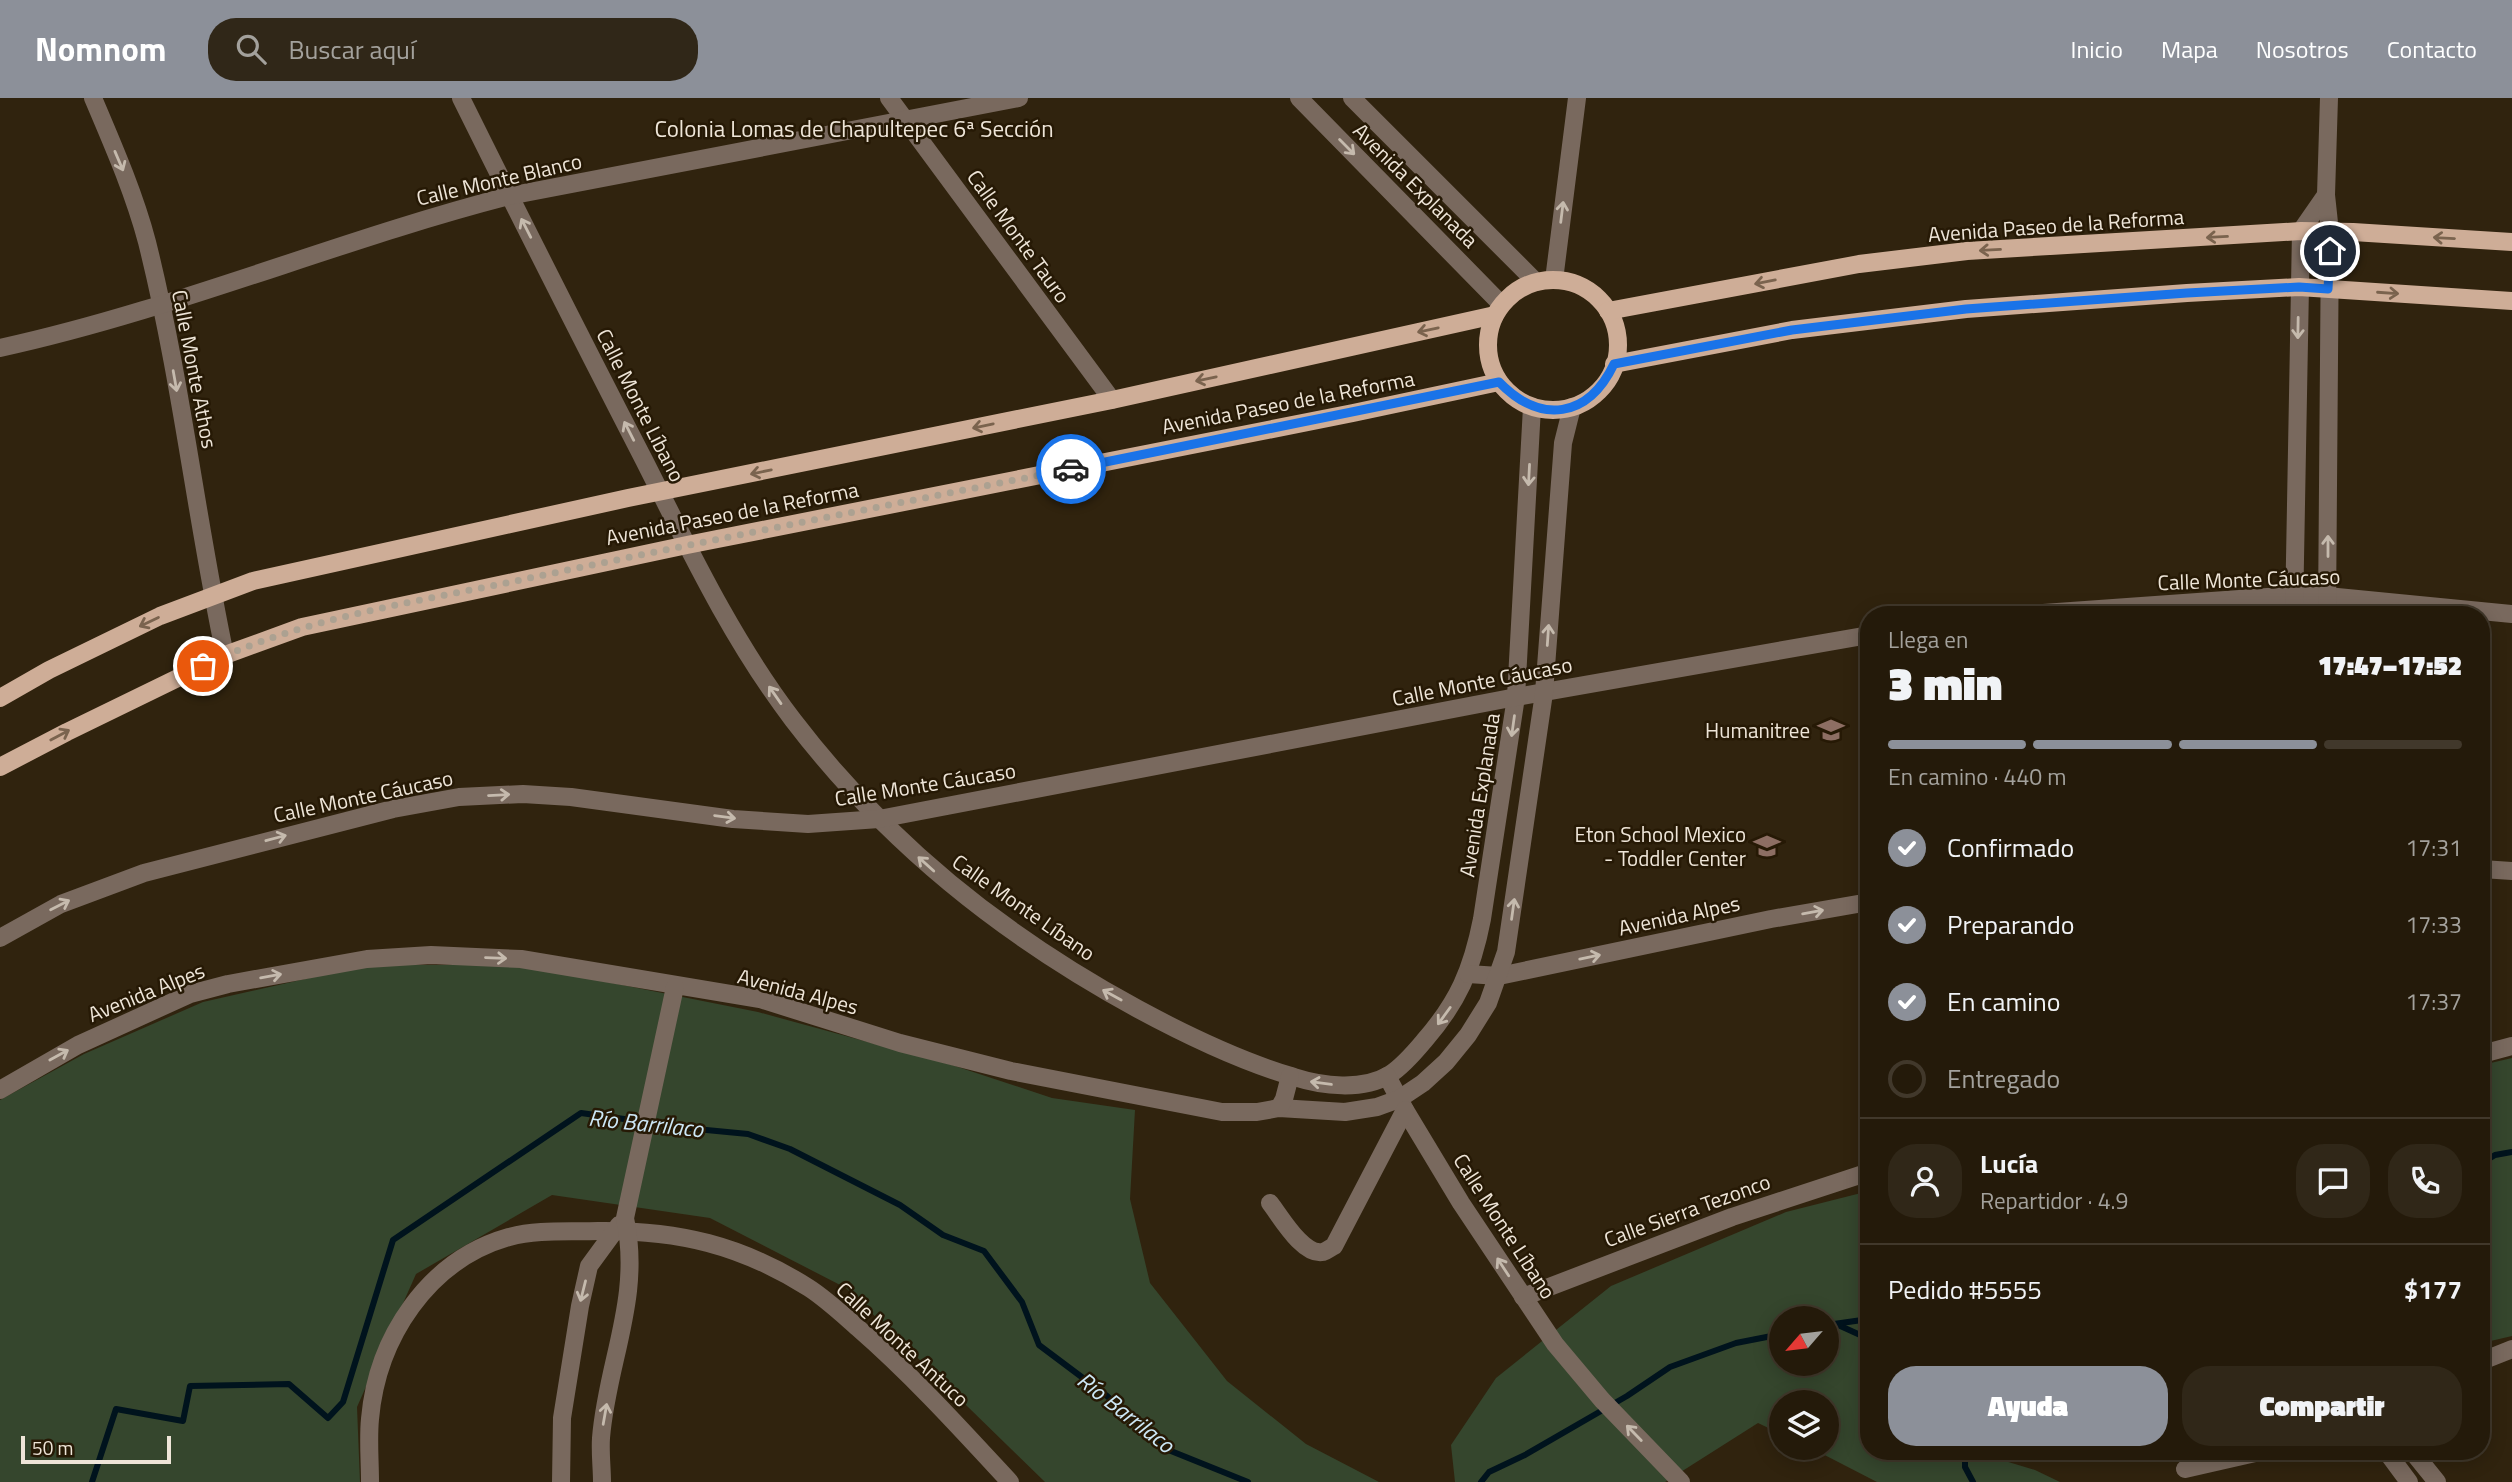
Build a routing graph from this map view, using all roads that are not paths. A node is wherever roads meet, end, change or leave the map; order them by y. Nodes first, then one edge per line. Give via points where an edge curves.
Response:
1 (93, 98) edge
2 (461, 98) edge
3 (890, 98) edge
4 (1019, 98) edge
5 (1299, 98) edge
6 (1352, 98) edge
7 (1577, 98) edge
8 (2329, 98) edge
9 (905, 120) junction
10 (2326, 195) junction
11 (509, 196) junction
12 (2301, 232) junction
13 (2330, 232) junction
14 (2512, 242) edge
15 (1545, 281) junction
16 (2299, 287) junction
17 (2328, 289) junction
18 (2512, 301) edge
19 (161, 305) junction
20 (1498, 309) junction
21 (1608, 311) junction
22 (0, 348) edge
23 (1614, 364) junction
24 (1499, 382) junction
25 (1112, 400) junction
26 (1532, 407) junction
27 (1572, 407) junction
28 (660, 491) junction
29 (687, 545) junction
30 (212, 595) junction
31 (2294, 596) junction
32 (2328, 596) junction
33 (2147, 606) edge
34 (2294, 606) edge
35 (2327, 606) edge
36 (2430, 606) edge
37 (2490, 612) edge
38 (2512, 614) edge
39 (1860, 637) edge
40 (225, 655) junction
41 (1544, 693) junction
42 (1517, 697) junction
43 (0, 698) edge
44 (0, 767) edge
45 (879, 819) junction
46 (2490, 870) edge
47 (2512, 871) edge
48 (1860, 904) edge
49 (0, 938) edge
50 (1468, 974) junction
51 (1499, 976) junction
52 (675, 987) junction
53 (2512, 1046) edge
54 (2490, 1052) edge
55 (1290, 1076) junction
56 (1387, 1076) junction
57 (0, 1090) edge
58 (1402, 1105) junction
59 (1279, 1108) junction
60 (1860, 1175) edge
61 (1270, 1203) dead end
62 (624, 1221) junction
63 (1523, 1297) junction
64 (2512, 1349) edge
65 (2490, 1358) edge
66 (2224, 1460) edge
67 (2393, 1460) edge
68 (2419, 1460) edge
69 (2185, 1469) dead end
70 (370, 1482) edge
71 (561, 1482) edge
72 (602, 1482) edge
73 (1010, 1482) edge
74 (1681, 1482) edge
75 (2409, 1482) edge
76 (2437, 1482) edge

1 -> 19 street, Calle Monte Athos via 128,182
2 - 11 street, Calle Monte Líbano
3 - 9 street, Calle Monte Tauro
4 - 9 street, Calle Monte Blanco
5 -> 20 street, Avenida Explanada
6 - 15 street, Avenida Explanada
15 -> 7 street
8 - 10 street
9 - 11 street, Calle Monte Blanco
9 - 25 street, Calle Monte Tauro
10 - 12 street
10 - 13 street
11 - 19 street, Calle Monte Blanco
28 -> 11 street, Calle Monte Líbano
12 - 13 main road, Avenida Paseo de la Reforma
12 - 16 street
12 -> 21 main road, Avenida Paseo de la Reforma via 1967,251 1859,264
14 -> 13 main road, Avenida Paseo de la Reforma
13 - 17 street
15 - 20 main road via 1517,290
15 - 21 main road via 1585,288
16 - 17 main road
16 - 23 main road via 1966,309 1792,330
16 -> 31 street
17 -> 18 main road
32 -> 17 street
19 - 22 street, Calle Monte Blanco
19 -> 30 street, Calle Monte Athos
20 - 24 main road via 1488,337 1490,360
20 -> 25 main road, Avenida Paseo de la Reforma
21 - 23 main road via 1615,328
23 - 27 main road via 1605,383
24 - 26 main road
24 - 29 main road, Avenida Paseo de la Reforma
25 -> 28 main road, Avenida Paseo de la Reforma
26 - 27 main road
26 -> 42 street, Avenida Explanada
41 -> 27 street via 1563,443
28 - 29 street, Calle Monte Líbano
28 - 30 main road, Avenida Paseo de la Reforma via 303,568
29 - 40 main road, Avenida Paseo de la Reforma via 302,628
45 -> 29 street, Calle Monte Líbano via 762,677
30 - 40 street, Calle Monte Athos
30 -> 43 main road, Avenida Paseo de la Reforma via 160,616
31 - 32 street, Calle Monte Cáucaso
31 - 33 street, Calle Monte Cáucaso
31 - 34 street
32 - 35 street
32 - 36 street, Calle Monte Cáucaso
37 - 38 street, Calle Monte Cáucaso
39 - 41 street, Calle Monte Cáucaso
44 -> 40 main road, Avenida Paseo de la Reforma
41 - 42 street, Calle Monte Cáucaso
51 -> 41 street via 1512,919
42 - 45 street, Calle Monte Cáucaso
42 -> 50 street, Avenida Explanada via 1482,919
49 -> 45 street, Calle Monte Cáucaso via 61,904 144,873 381,811 459,797 571,797 808,824
55 -> 45 street, Calle Monte Líbano via 1175,1029 1047,955 976,906
46 - 47 street
51 -> 48 street, Avenida Alpes
50 - 51 street, Avenida Alpes
50 -> 56 street, Avenida Explanada via 1438,1025
51 - 58 street, Avenida Alpes via 1468,1035
57 -> 52 street, Avenida Alpes via 78,1045 190,994 367,959 431,955 521,959
52 - 59 street, Avenida Alpes via 760,999 900,1044 1011,1071 1222,1112
52 - 62 street
53 - 54 street
56 -> 55 street, Calle Monte Líbano via 1337,1085
55 - 59 street
56 - 58 street, Calle Monte Líbano
58 - 59 street, Avenida Alpes via 1345,1112
58 - 61 street via 1334,1247 1323,1252 1304,1247
63 -> 58 street, Calle Monte Líbano
60 - 63 street, Calle Sierra Tezonco via 1772,1203
62 - 70 street, Calle Monte Antuco via 509,1237 452,1266 427,1287 405,1311 377,1378 370,1419
62 -> 71 street via 589,1266 562,1418
72 -> 62 street via 601,1437 630,1273
62 - 73 street, Calle Monte Antuco via 705,1241 811,1289 881,1348
74 -> 63 street, Calle Monte Líbano via 1602,1401
64 - 65 street
66 - 69 street
67 - 75 street
68 - 76 street

